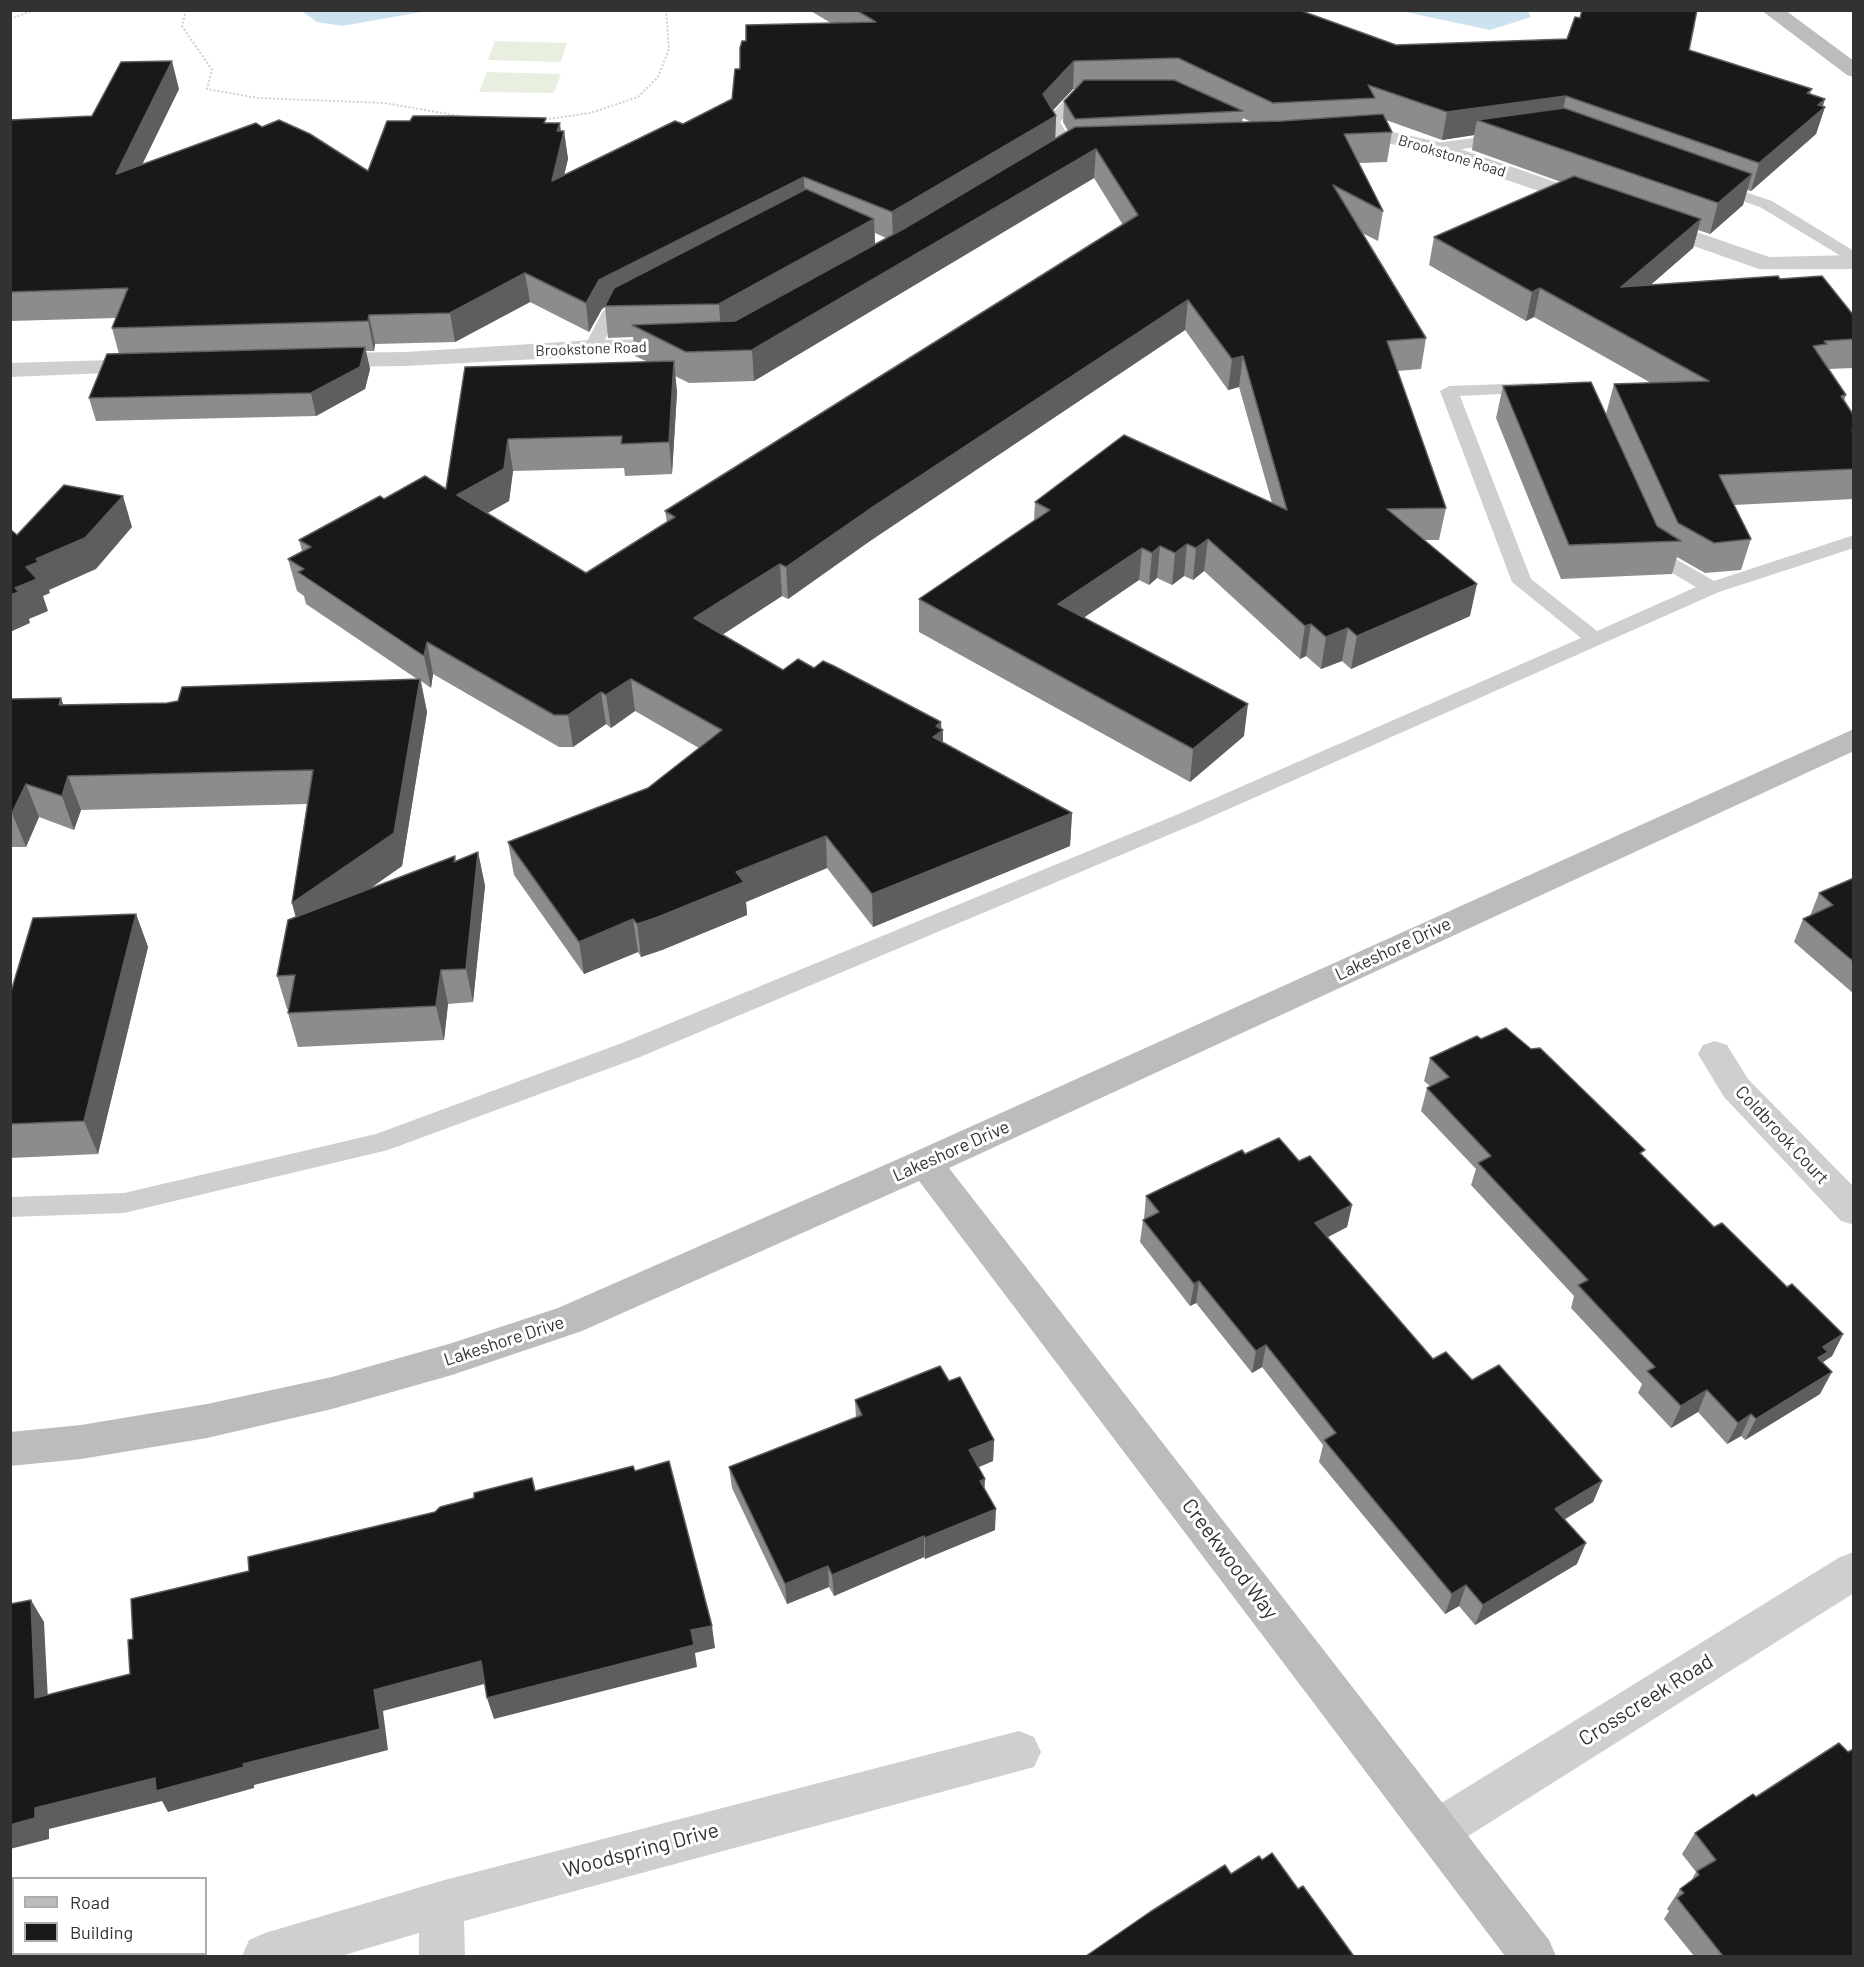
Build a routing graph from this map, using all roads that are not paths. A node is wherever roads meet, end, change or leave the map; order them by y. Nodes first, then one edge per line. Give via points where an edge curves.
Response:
1 (1771, 10) edge
2 (1854, 71) edge
3 (1100, 94) edge
4 (1525, 136) edge
5 (1321, 138) edge
6 (1092, 147) edge
7 (1068, 148) junction
8 (1435, 148) junction
9 (1048, 160) edge
10 (1700, 181) edge
11 (1612, 210) edge
12 (1635, 218) edge
13 (1854, 260) edge
14 (651, 293) edge
15 (704, 346) edge
16 (593, 347) junction
17 (298, 361) edge
18 (170, 365) edge
19 (10, 370) edge
20 (1549, 387) edge
21 (1646, 526) edge
22 (1854, 541) edge
23 (1712, 588) junction
24 (1595, 639) junction
25 (1854, 739) edge
26 (1714, 1054) dead end
27 (925, 1163) junction
28 (10, 1208) edge
29 (1854, 1211) edge
30 (10, 1449) edge
31 (1854, 1570) edge
32 (1019, 1752) dead end
33 (1438, 1830) junction
34 (441, 1904) junction
35 (265, 1956) edge
36 (442, 1956) edge
37 (1533, 1956) edge

1 - 2 street
3 - 7 lane via 1078,94 1052,122
4 - 8 lane
5 - 8 street, Brookstone Road via 1375,134
6 - 7 street
7 - 9 street
8 - 11 street, Brookstone Road
10 - 13 lane via 1766,204
12 - 13 street via 1767,264
14 - 16 lane via 609,315
15 - 16 street, Brookstone Road
16 - 17 street, Brookstone Road via 406,359
18 - 19 street
20 - 24 lane via 1449,391 1522,582
21 - 23 lane via 1660,558
22 - 23 lane
23 - 24 lane
24 - 28 lane via 1190,818 642,1046 379,1143 124,1203
25 - 27 street, Lakeshore Drive
26 - 29 street, Coldbrook Court via 1736,1088
27 - 30 street, Lakeshore Drive via 568,1320 452,1359 332,1393 207,1421 81,1442
27 - 33 street, Creekwood Way
31 - 33 street, Crosscreek Road
32 - 34 street, Woodspring Drive
33 - 37 street, Creekwood Way
34 - 35 street, Woodspring Drive
34 - 36 street

